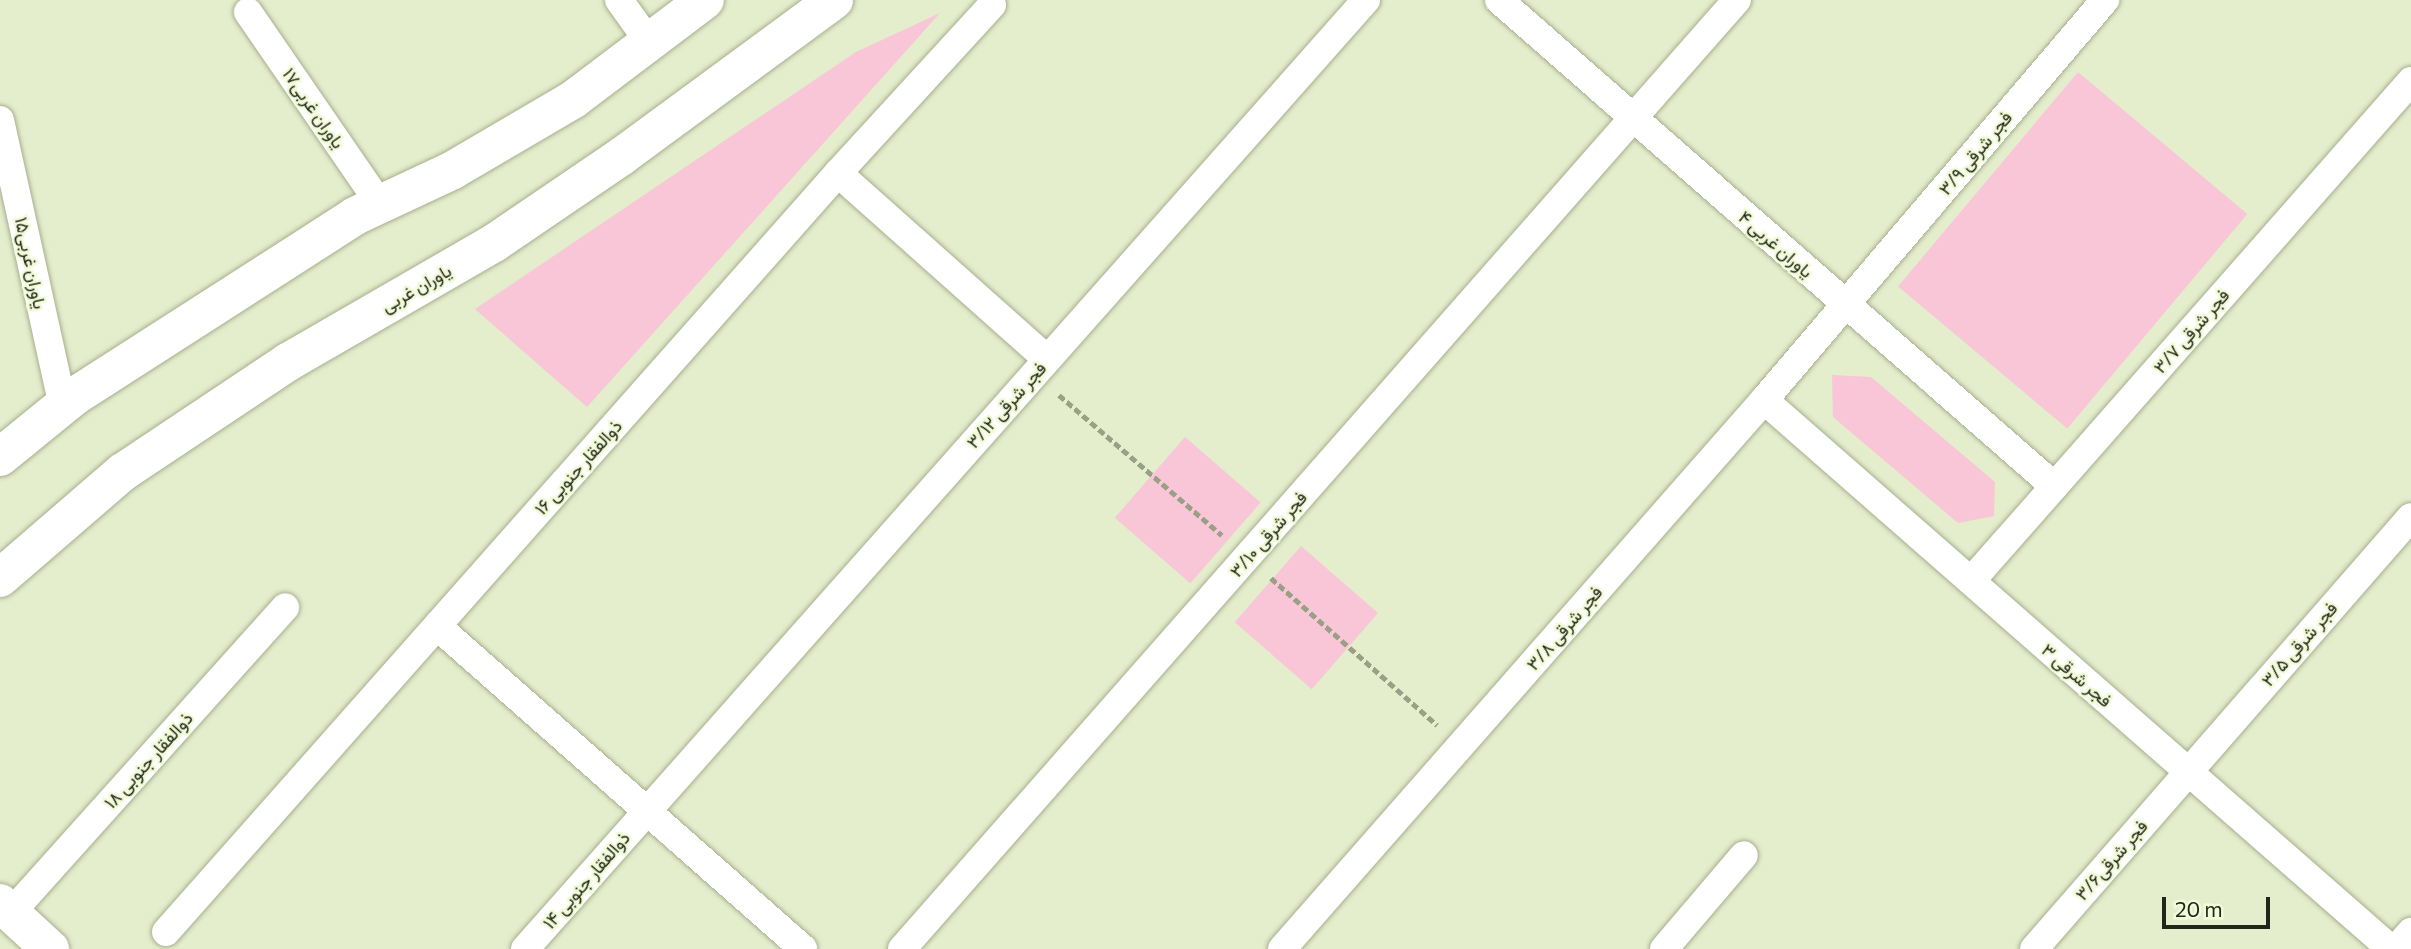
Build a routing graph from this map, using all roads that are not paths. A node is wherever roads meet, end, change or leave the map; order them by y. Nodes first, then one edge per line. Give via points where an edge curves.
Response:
1 (619, 0) edge
2 (705, 0) edge
3 (834, 0) edge
4 (1366, 0) edge
5 (1499, 0) edge
6 (1737, 0) edge
7 (2105, 0) edge
8 (992, 5) dead end
9 (248, 12) dead end
10 (649, 42) junction
11 (2411, 81) edge
12 (1633, 118) junction
13 (0, 120) edge
14 (838, 173) junction
15 (380, 204) junction
16 (1846, 305) junction
17 (1041, 366) junction
18 (1764, 400) junction
19 (63, 406) junction
20 (0, 457) edge
21 (2054, 486) junction
22 (2411, 517) edge
23 (0, 578) edge
24 (1971, 581) junction
25 (285, 607) dead end
26 (437, 626) junction
27 (2187, 771) junction
28 (647, 811) junction
29 (1744, 856) dead end
30 (5, 908) edge
31 (166, 932) dead end
32 (2411, 932) edge
33 (50, 949) edge
34 (525, 949) edge
35 (803, 949) edge
36 (902, 949) edge
37 (1282, 949) edge
38 (1664, 949) edge
39 (2034, 949) edge
40 (2391, 949) edge
41 (2396, 949) edge

1 - 10 street
2 - 10 main road
3 - 23 main road, یاوران غربی via 622,156 494,243 288,362 123,472
4 - 17 street, ۳/۱۲ فجر شرقی
5 - 12 street, ۴ یاوران غربی
6 - 12 street, ۳/۱۰ فجر شرقی
7 - 16 street, ۳/۹ فجر شرقی
8 - 14 street, ۱۶ ذوالفقار جنوبی
9 - 15 street, یاوران غربی۱۷
10 - 15 main road via 574,99 453,170
11 - 21 street, ۳/۷ فجر شرقی
12 - 16 street, ۴ یاوران غربی
12 - 36 street, ۳/۱۰ فجر شرقی
13 - 19 street, یاوران غربی۱۵
14 - 17 street
14 - 26 street, ۱۶ ذوالفقار جنوبی
15 - 19 main road via 239,289
16 - 18 street, ۳/۸ فجر شرقی
16 - 21 street, ۴ یاوران غربی
17 - 28 street, ۳/۱۲ فجر شرقی
18 - 24 street, ۳ فجر شرقی
18 - 37 street, ۳/۸ فجر شرقی
19 - 20 main road
21 - 24 street, ۳/۷ فجر شرقی
22 - 27 street, ۳/۵ فجر شرقی
24 - 27 street, ۳ فجر شرقی
25 - 30 street, ۱۸ ذوالفقار جنوبی
26 - 28 street
26 - 31 street, ۱۶ ذوالفقار جنوبی
27 - 39 street, فجر شرقی۳/۶
27 - 40 street, ۳ فجر شرقی
28 - 34 street, ۱۴ ذوالفقار جنوبی
28 - 35 street
29 - 38 street
30 - 33 main road
32 - 41 street

